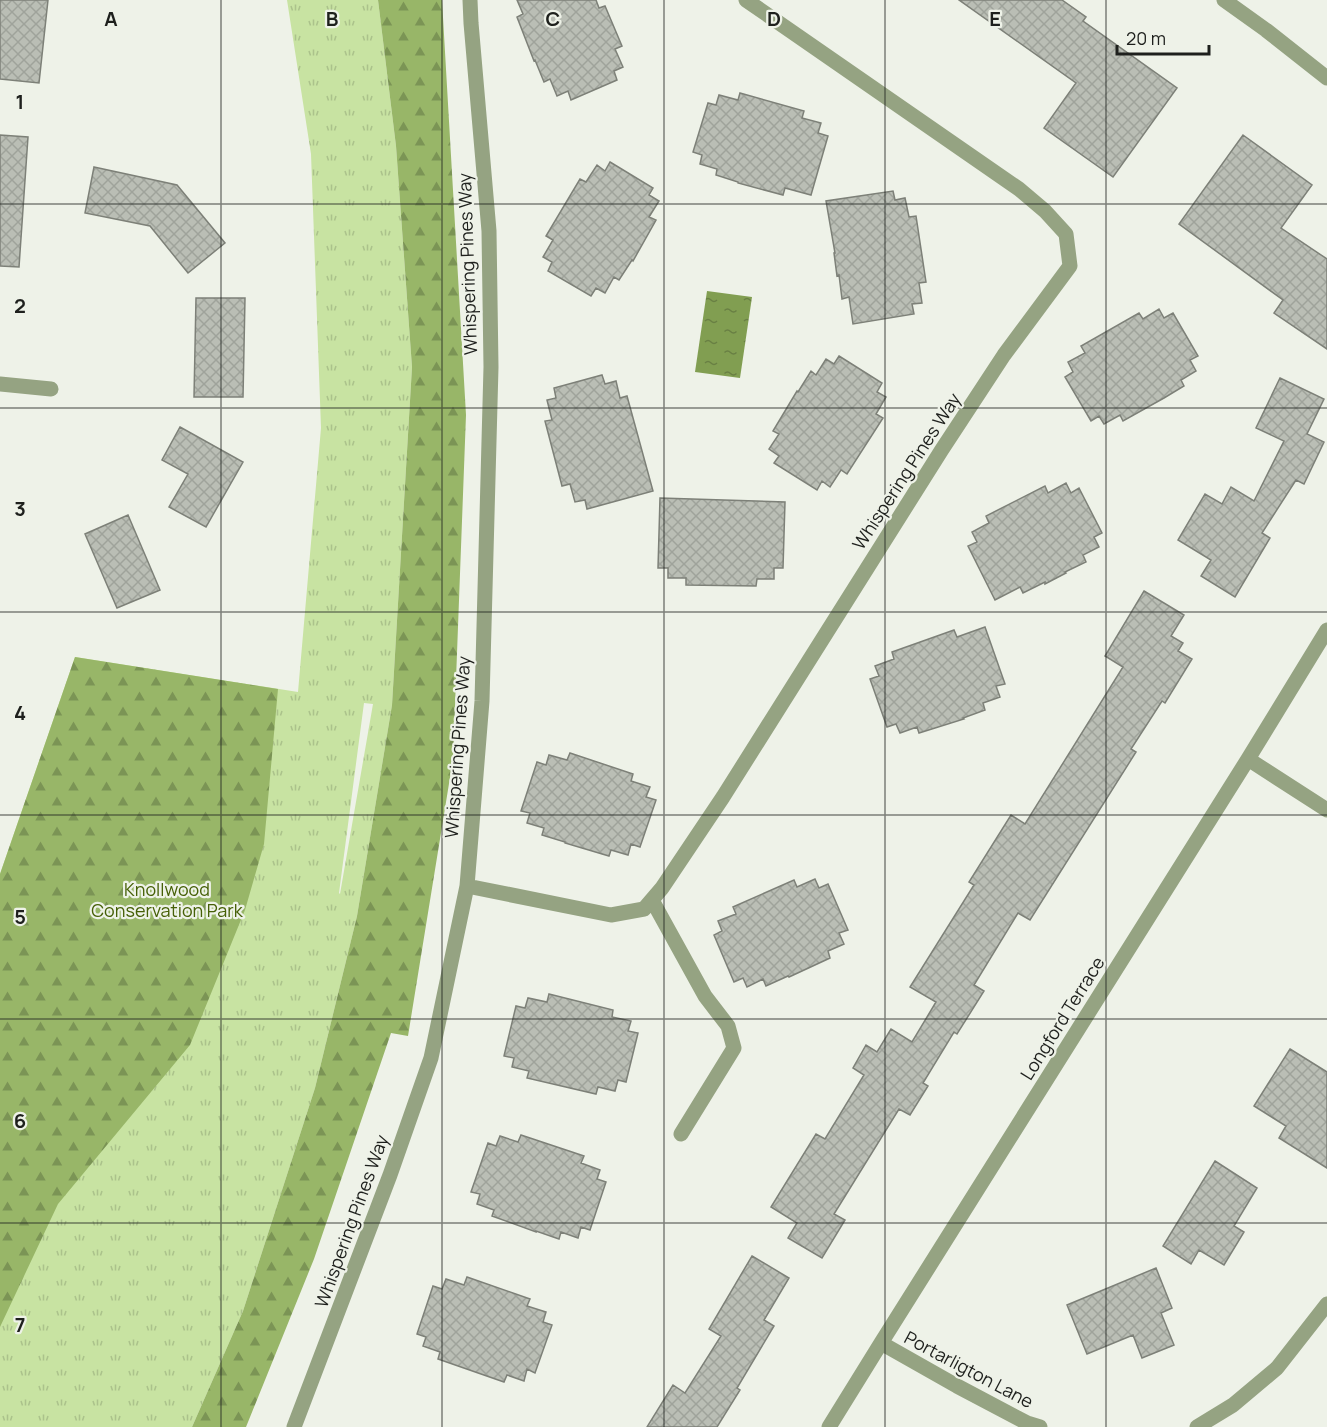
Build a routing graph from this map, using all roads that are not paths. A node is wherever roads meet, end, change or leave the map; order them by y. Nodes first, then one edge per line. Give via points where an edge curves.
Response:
1 (470, 0) edge
2 (746, 0) edge
3 (1224, 0) edge
4 (1327, 78) edge
5 (0, 384) edge
6 (51, 389) dead end
7 (1327, 630) edge
8 (1248, 759) junction
9 (1327, 810) edge
10 (467, 886) junction
11 (651, 900) junction
12 (681, 1134) dead end
13 (1327, 1304) edge
14 (881, 1343) junction
15 (294, 1427) edge
16 (829, 1427) edge
17 (1040, 1427) edge
18 (1197, 1427) edge

1 - 10 street, Whispering Pines Way via 489,231 491,368 482,701
2 - 11 street, Whispering Pines Way via 1019,189 1066,234 1070,266 953,432 723,797
3 - 4 street
5 - 6 street
7 - 8 street, Longford Terrace
8 - 9 street
8 - 14 street, Longford Terrace
10 - 11 street, Whispering Pines Way via 611,915 644,909
10 - 15 street, Whispering Pines Way via 431,1058
11 - 12 street via 705,996 728,1026 734,1048
13 - 18 street via 1277,1368 1233,1406
14 - 16 street, Longford Terrace
14 - 17 street, Portarligton Lane

